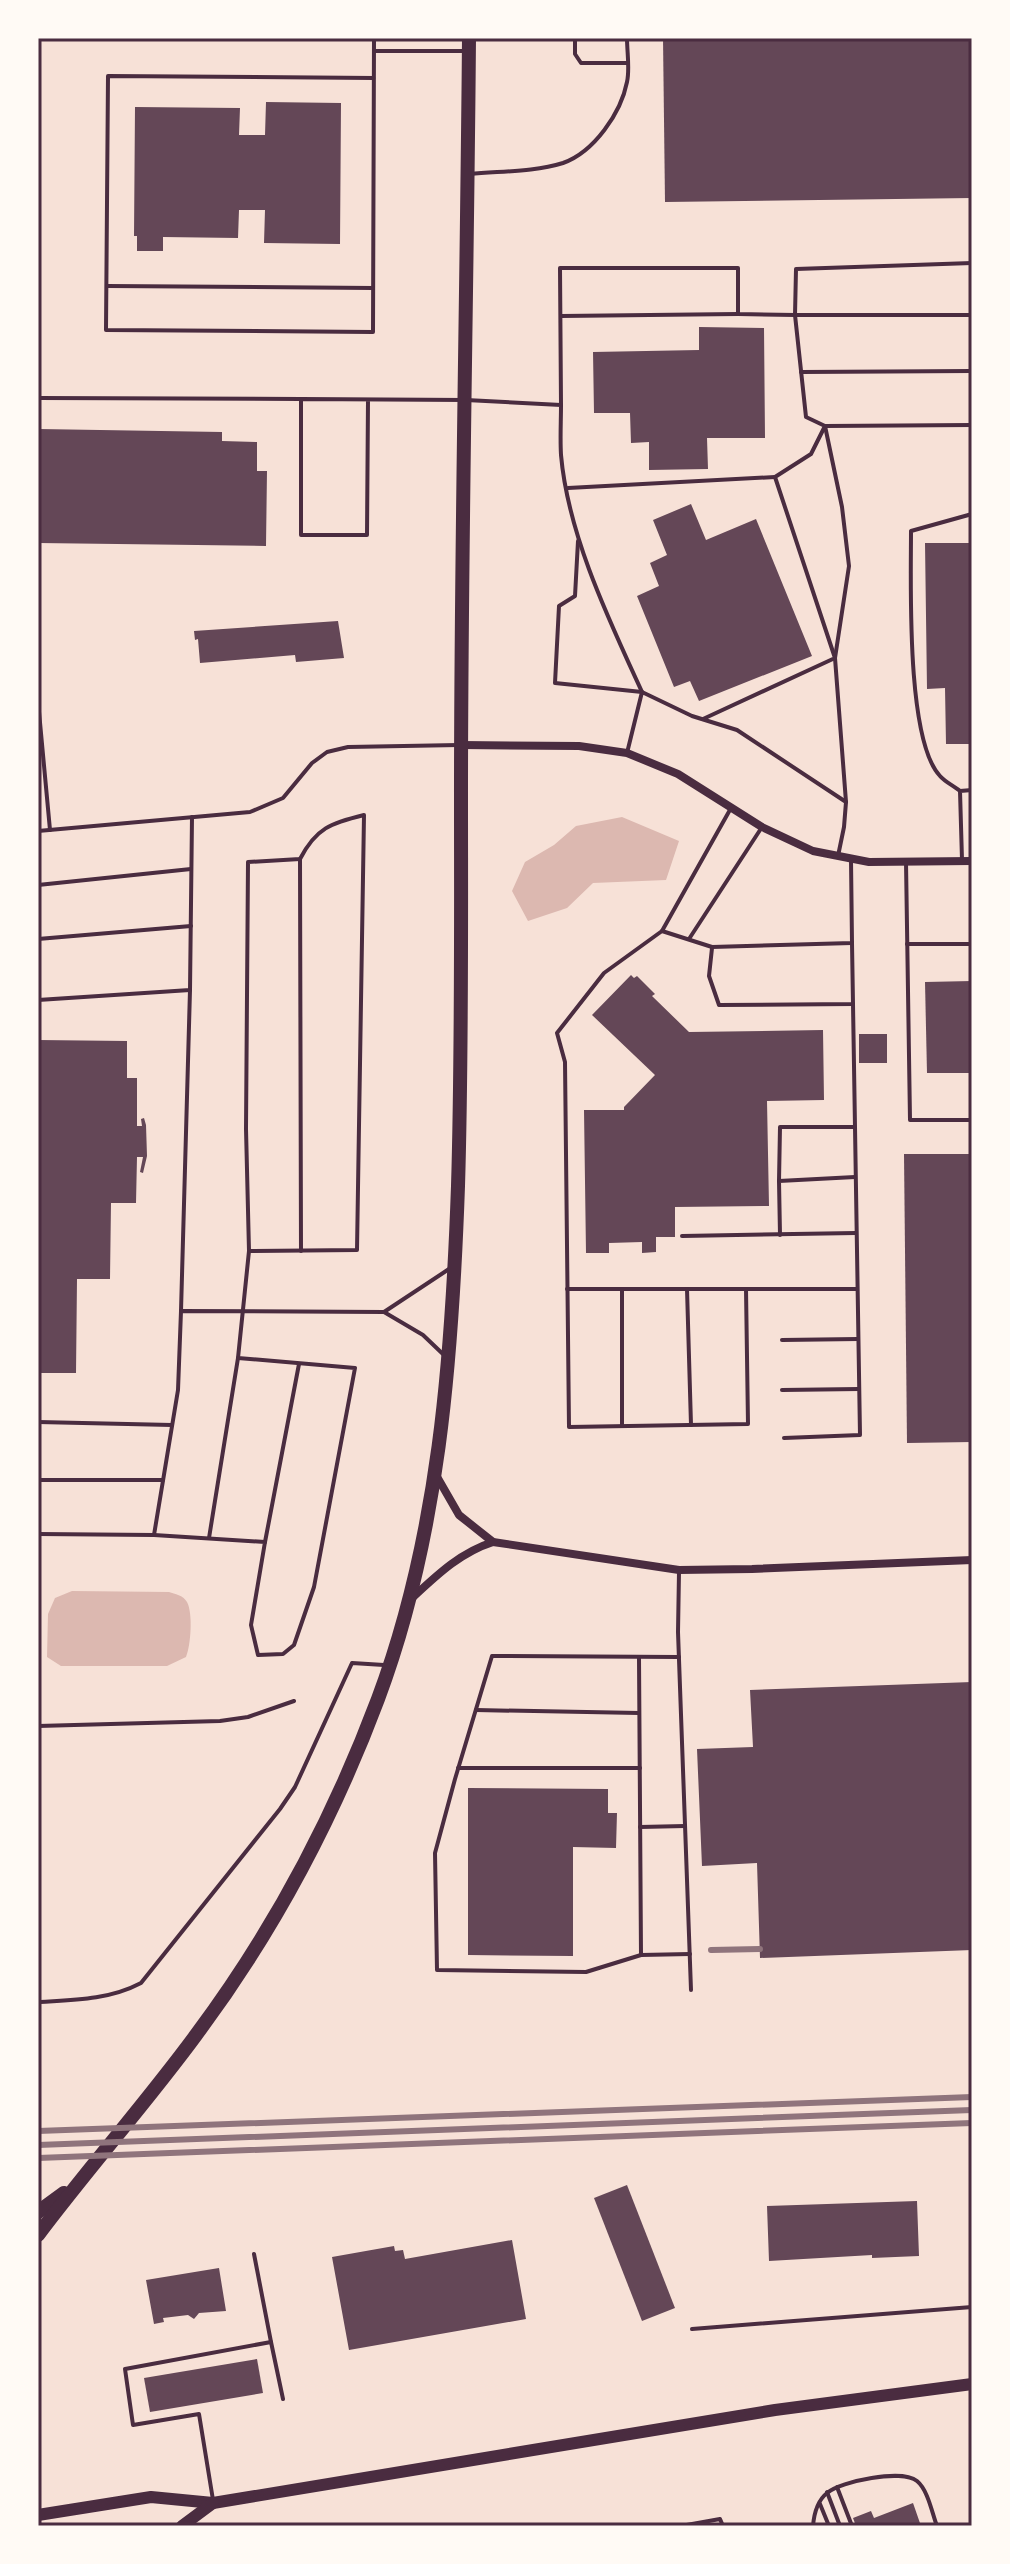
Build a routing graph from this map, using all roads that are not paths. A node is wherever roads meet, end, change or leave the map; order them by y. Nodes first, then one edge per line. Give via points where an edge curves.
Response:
1 (374, 38) edge
2 (575, 38) edge
3 (627, 38) edge
4 (469, 45) edge
5 (374, 51) junction
6 (627, 63) junction
7 (374, 78) junction
8 (468, 174) junction
9 (972, 263) edge
10 (106, 286) junction
11 (373, 288) junction
12 (738, 314) junction
13 (795, 315) junction
14 (972, 315) edge
15 (560, 316) junction
16 (972, 371) edge
17 (801, 372) junction
18 (38, 398) edge
19 (301, 399) junction
20 (368, 400) junction
21 (466, 400) junction
22 (561, 405) junction
23 (972, 425) edge
24 (825, 426) junction
25 (775, 477) junction
26 (568, 488) junction
27 (972, 514) edge
28 (578, 538) junction
29 (835, 658) junction
30 (642, 692) junction
31 (38, 701) edge
32 (703, 719) junction
33 (461, 745) junction
34 (627, 753) junction
35 (972, 790) edge
36 (960, 791) junction
37 (846, 802) junction
38 (731, 807) junction
39 (192, 817) junction
40 (762, 827) junction
41 (50, 830) junction
42 (38, 831) edge
43 (838, 857) junction
44 (300, 859) junction
45 (851, 860) junction
46 (967, 861) edge
47 (906, 862) junction
48 (191, 869) junction
49 (38, 885) edge
50 (191, 926) junction
51 (662, 931) junction
52 (38, 939) edge
53 (689, 939) junction
54 (852, 943) junction
55 (907, 944) junction
56 (972, 944) edge
57 (712, 947) junction
58 (190, 990) junction
59 (38, 1000) edge
60 (853, 1004) junction
61 (972, 1120) edge
62 (854, 1127) junction
63 (855, 1177) junction
64 (779, 1181) junction
65 (856, 1233) junction
66 (780, 1235) junction
67 (682, 1236) dead end
68 (249, 1251) junction
69 (301, 1251) junction
70 (456, 1265) junction
71 (567, 1289) junction
72 (622, 1289) junction
73 (687, 1289) junction
74 (746, 1289) junction
75 (857, 1289) junction
76 (181, 1311) junction
77 (243, 1311) junction
78 (384, 1312) junction
79 (858, 1339) junction
80 (782, 1340) dead end
81 (238, 1358) junction
82 (449, 1359) junction
83 (299, 1363) junction
84 (859, 1389) junction
85 (782, 1390) dead end
86 (38, 1422) edge
87 (172, 1425) junction
88 (691, 1425) junction
89 (622, 1426) junction
90 (784, 1438) dead end
91 (435, 1473) junction
92 (38, 1480) edge
93 (163, 1480) junction
94 (38, 1534) edge
95 (154, 1535) junction
96 (209, 1538) junction
97 (265, 1542) junction
98 (493, 1542) junction
99 (972, 1560) edge
100 (679, 1570) junction
101 (409, 1601) junction
102 (639, 1657) junction
103 (679, 1657) junction
104 (390, 1665) junction
105 (476, 1710) junction
106 (639, 1713) junction
107 (458, 1768) junction
108 (640, 1768) junction
109 (685, 1826) junction
110 (640, 1827) junction
111 (690, 1954) junction
112 (641, 1955) junction
113 (691, 1990) dead end
114 (38, 2002) edge
115 (77, 2183) junction
116 (38, 2212) edge
117 (38, 2235) edge
118 (254, 2254) dead end
119 (972, 2307) edge
120 (692, 2329) dead end
121 (271, 2342) junction
122 (972, 2384) edge
123 (283, 2399) dead end
124 (837, 2487) junction
125 (827, 2492) junction
126 (819, 2501) junction
127 (213, 2503) junction
128 (38, 2515) edge
129 (182, 2526) edge
130 (681, 2526) edge
131 (723, 2526) edge
132 (815, 2526) edge
133 (829, 2526) edge
134 (840, 2526) edge
135 (852, 2526) edge
136 (937, 2526) edge

1 - 5 lane
2 - 6 lane via 581,63
3 - 6 lane
4 - 5 lane
4 - 8 main road
5 - 7 lane
6 - 8 lane via 628,81 612,118 589,147 566,162 536,169
7 - 10 lane via 108,76
7 - 11 lane
8 - 21 main road
9 - 13 lane via 796,269
10 - 11 lane
10 - 11 lane via 106,330 373,332
12 - 13 lane
12 - 15 lane
12 - 15 lane via 738,268 560,268
13 - 14 lane
13 - 17 lane
15 - 22 lane
16 - 17 lane
17 - 24 lane via 806,417
18 - 19 lane
19 - 20 lane
19 - 20 lane via 301,535 367,535
20 - 21 lane
21 - 22 lane
21 - 33 main road
22 - 26 lane via 561,456
23 - 24 lane
24 - 25 lane via 811,454
24 - 29 lane via 849,566
25 - 26 lane
25 - 29 lane
26 - 28 lane
27 - 36 lane via 911,531 911,623 922,740 939,775
28 - 30 lane
28 - 30 lane via 575,596 559,606 555,683
29 - 32 lane
29 - 37 lane
30 - 32 lane
30 - 34 lane
31 - 41 lane
32 - 37 lane via 737,730
33 - 34 street via 579,746
33 - 39 lane via 327,752 273,804 250,812
33 - 70 main road
34 - 38 street via 678,774
35 - 36 lane
36 - 46 lane
37 - 43 lane
38 - 40 street
38 - 51 lane
39 - 41 lane
39 - 48 lane
40 - 43 street
40 - 53 lane
41 - 42 lane
43 - 45 street
44 - 68 lane via 248,862
44 - 69 lane
44 - 69 lane via 311,837 339,821 364,815 357,1250
45 - 47 street
45 - 54 lane
46 - 47 street
47 - 55 lane
48 - 49 lane
48 - 50 lane
50 - 52 lane
50 - 58 lane
51 - 53 lane
51 - 71 lane via 604,973 557,1033 565,1062
53 - 57 lane
54 - 57 lane
54 - 60 lane
55 - 56 lane
55 - 61 lane via 910,1120
57 - 60 lane via 709,976 719,1005
58 - 59 lane
58 - 76 lane
60 - 62 lane
62 - 63 lane
62 - 64 lane via 780,1127
63 - 64 lane
63 - 65 lane
64 - 66 lane
65 - 66 lane
65 - 75 lane
66 - 67 lane
68 - 69 lane
68 - 77 lane
70 - 78 lane
70 - 82 main road
71 - 72 lane
71 - 89 lane via 569,1427
72 - 73 lane
72 - 89 lane
73 - 74 lane
73 - 88 lane
74 - 75 lane
74 - 88 lane via 748,1424
75 - 79 lane
76 - 77 lane
76 - 87 lane
77 - 78 lane
77 - 81 lane
78 - 82 lane via 423,1335
79 - 80 lane
79 - 84 lane
81 - 83 lane
81 - 96 lane
82 - 91 main road
83 - 97 lane
83 - 97 lane via 355,1368 314,1587 294,1645 283,1654 258,1655 251,1625
84 - 85 lane
84 - 90 lane via 860,1435
86 - 87 lane
87 - 93 lane
88 - 89 lane
91 - 98 street via 459,1515
91 - 101 main road
92 - 93 lane
93 - 95 lane
94 - 95 lane
95 - 96 lane
96 - 97 lane
98 - 100 street
98 - 101 street via 471,1549
99 - 100 street
100 - 103 lane
101 - 104 main road
102 - 103 lane
102 - 105 lane via 492,1656
102 - 106 lane
103 - 109 lane
104 - 114 lane via 352,1663 288,1798 141,1983 97,1998
104 - 115 main road via 337,1798 280,1910 196,2035
105 - 106 lane
105 - 107 lane
106 - 108 lane
107 - 108 lane
107 - 112 lane via 435,1853 437,1970 586,1972
108 - 110 lane
109 - 110 lane
109 - 111 lane
110 - 112 lane
111 - 112 lane
111 - 113 lane
115 - 116 main road
115 - 117 main road
118 - 121 lane
119 - 120 lane
121 - 123 lane
121 - 127 lane via 125,2369 133,2425 199,2414
122 - 127 main road via 775,2410
124 - 125 lane
124 - 135 lane
124 - 136 lane via 909,2477 922,2487
125 - 126 lane
125 - 134 lane
126 - 132 lane
126 - 133 lane
127 - 128 main road via 151,2497
127 - 129 main road
130 - 131 lane via 720,2519

